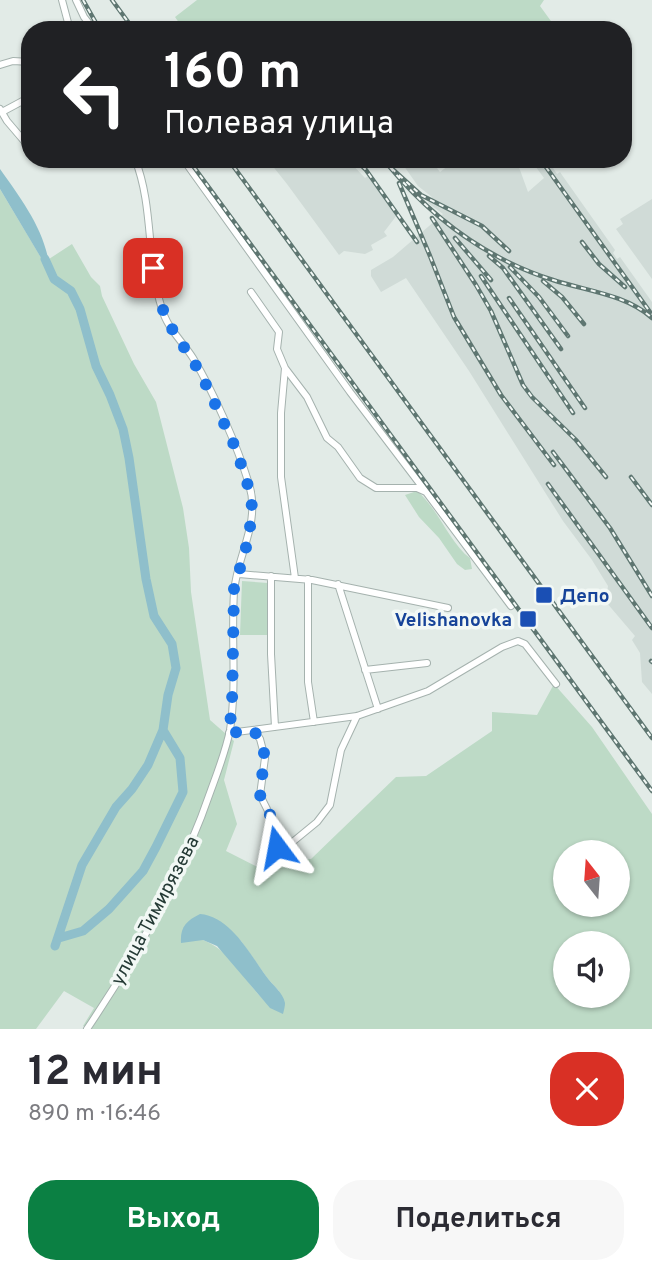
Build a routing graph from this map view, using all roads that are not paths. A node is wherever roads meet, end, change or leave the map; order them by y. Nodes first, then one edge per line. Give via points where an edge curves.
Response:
1 (62, 0) edge
2 (76, 0) edge
3 (68, 21) edge
4 (87, 21) edge
5 (21, 61) edge
6 (0, 65) edge
7 (21, 101) edge
8 (1, 110) edge
9 (21, 137) edge
10 (138, 168) edge
11 (189, 168) edge
12 (251, 292) dead end
13 (285, 368) junction
14 (426, 492) junction
15 (239, 574) junction
16 (271, 576) junction
17 (295, 578) junction
18 (309, 579) junction
19 (338, 584) junction
20 (511, 606) dead end
21 (448, 608) dead end
22 (427, 663) dead end
23 (365, 670) junction
24 (556, 684) dead end
25 (378, 709) junction
26 (357, 716) junction
27 (314, 722) junction
28 (275, 727) junction
29 (254, 730) junction
30 (229, 733) junction
31 (87, 1029) edge

1 - 3 street
2 - 4 street
5 - 6 street
7 - 8 street
8 - 9 street
10 - 15 street, улица Тимирязева via 146,190 150,252 162,311 200,372 249,484 251,521
11 - 14 street
12 - 13 street via 279,332 277,349
13 - 14 street via 307,397 327,438 360,478 376,488
13 - 17 street via 281,477
14 - 20 street
15 - 16 street
15 - 30 street, улица Тимирязева via 234,589
16 - 17 street
16 - 28 street
17 - 18 street
18 - 19 street
18 - 27 street via 308,682
19 - 21 street
19 - 23 street
22 - 23 street
23 - 25 street
24 - 25 street via 518,641 428,691
25 - 26 street
26 - 27 street
26 - 29 street via 341,750 330,805 284,849 277,847 274,823 260,795 265,758
27 - 28 street
28 - 29 street
29 - 30 street
30 - 31 street, улица Тимирязева via 187,854

